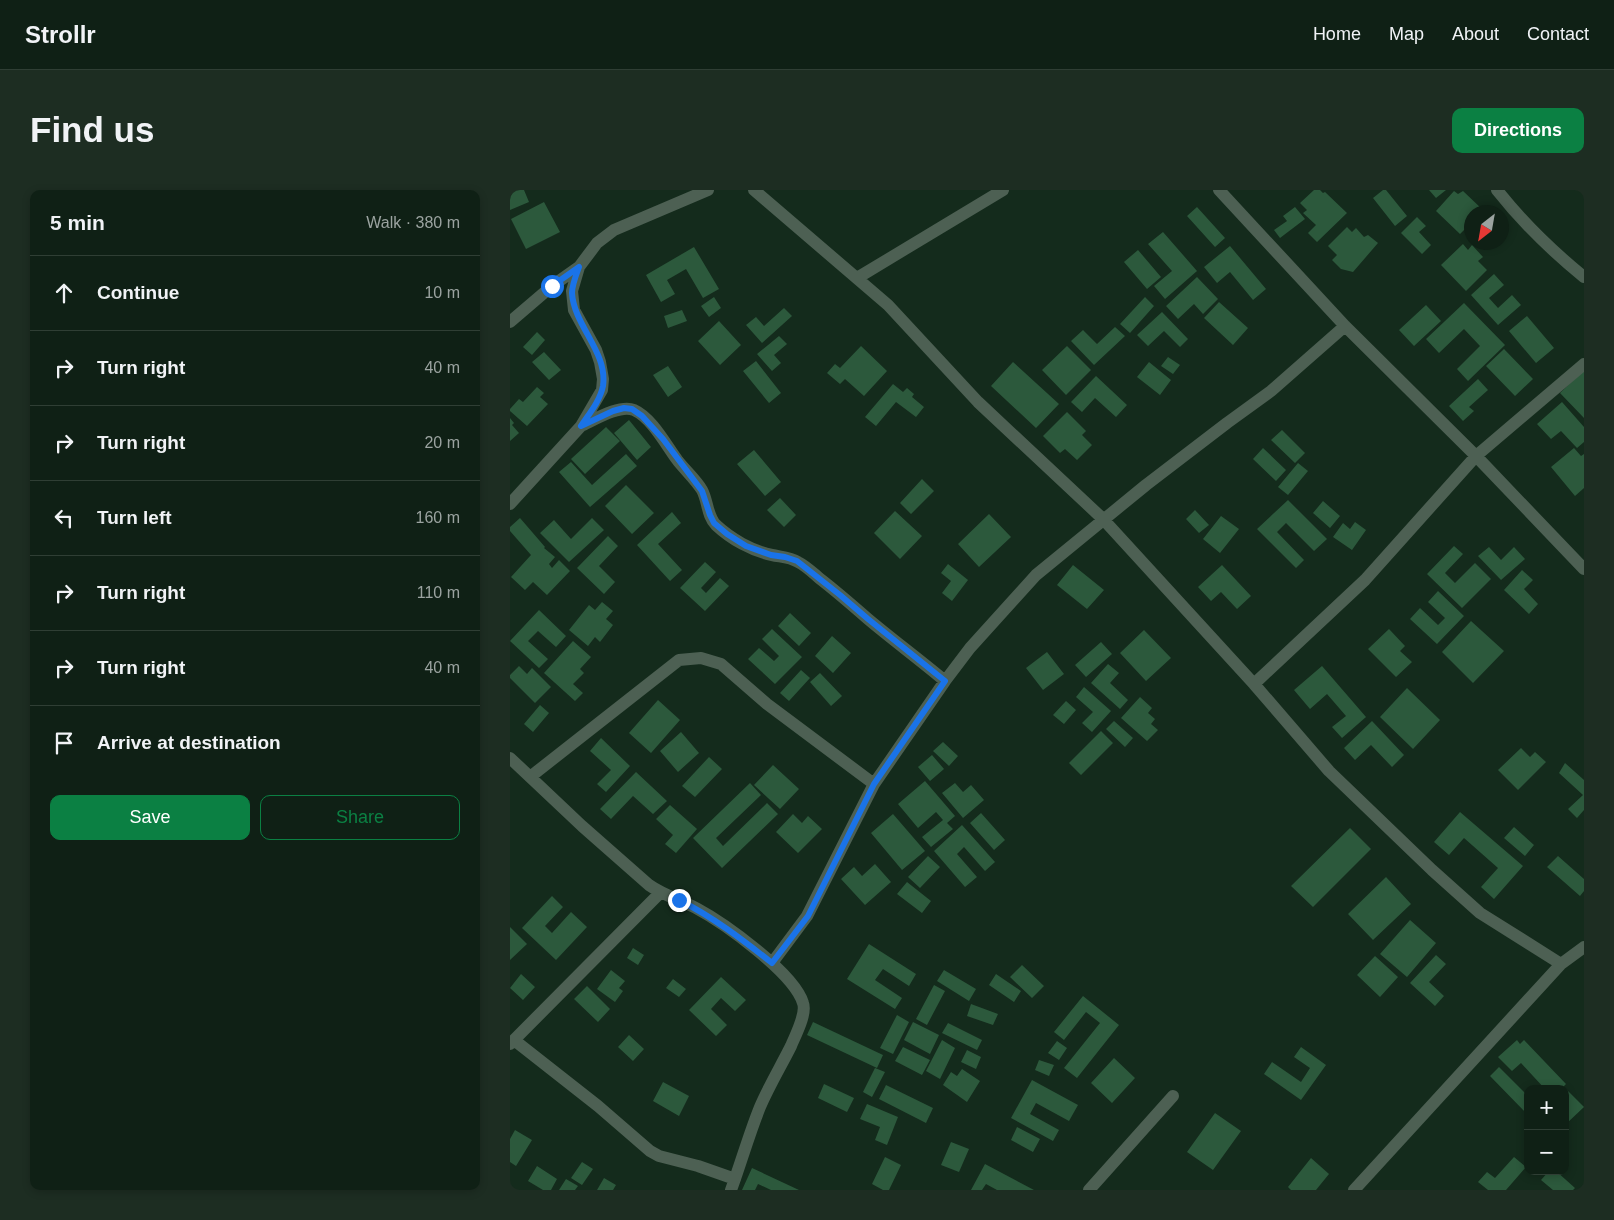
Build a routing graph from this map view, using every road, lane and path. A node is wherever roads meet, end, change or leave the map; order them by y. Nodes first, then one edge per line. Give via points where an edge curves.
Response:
1 (708, 190) edge
2 (754, 190) edge
3 (1003, 190) edge
4 (1219, 190) edge
5 (1497, 190) edge
6 (579, 267) junction
7 (1584, 277) edge
8 (857, 278) junction
9 (510, 322) edge
10 (1345, 326) junction
11 (1584, 364) edge
12 (581, 426) junction
13 (1476, 456) junction
14 (510, 504) edge
15 (1104, 519) junction
16 (1584, 569) edge
17 (945, 681) junction
18 (1254, 684) junction
19 (510, 758) edge
20 (530, 777) junction
21 (874, 784) junction
22 (660, 893) junction
23 (1584, 947) edge
24 (772, 963) junction
25 (1561, 964) junction
26 (512, 1042) edge
27 (1174, 1096) dead end
28 (733, 1184) edge
29 (1089, 1190) edge
30 (1354, 1190) edge

1 - 6 street via 614,230 597,243
2 - 8 street
3 - 8 street
4 - 10 street
5 - 7 street via 1535,233
6 - 9 street
6 - 12 street via 572,291 574,310 596,350 603,379 600,395
8 - 15 street via 888,304 978,402
10 - 13 street
10 - 15 street via 1271,391
11 - 13 street
12 - 14 street
12 - 17 street via 624,408 642,416 702,491 714,523 746,546 797,561
13 - 16 street
13 - 18 street via 1365,580
15 - 17 street via 1036,575 970,648
15 - 18 street
17 - 21 street
18 - 25 street via 1329,771 1459,894 1480,913
19 - 20 street
20 - 21 street via 679,660 701,658 721,664 767,704
20 - 22 street
21 - 24 street via 808,916
22 - 24 street via 698,909
22 - 26 street
23 - 25 street
24 - 28 street via 804,1004 802,1019 760,1107
25 - 30 street
26 - 28 street via 598,1106 650,1151 698,1166
27 - 29 street

